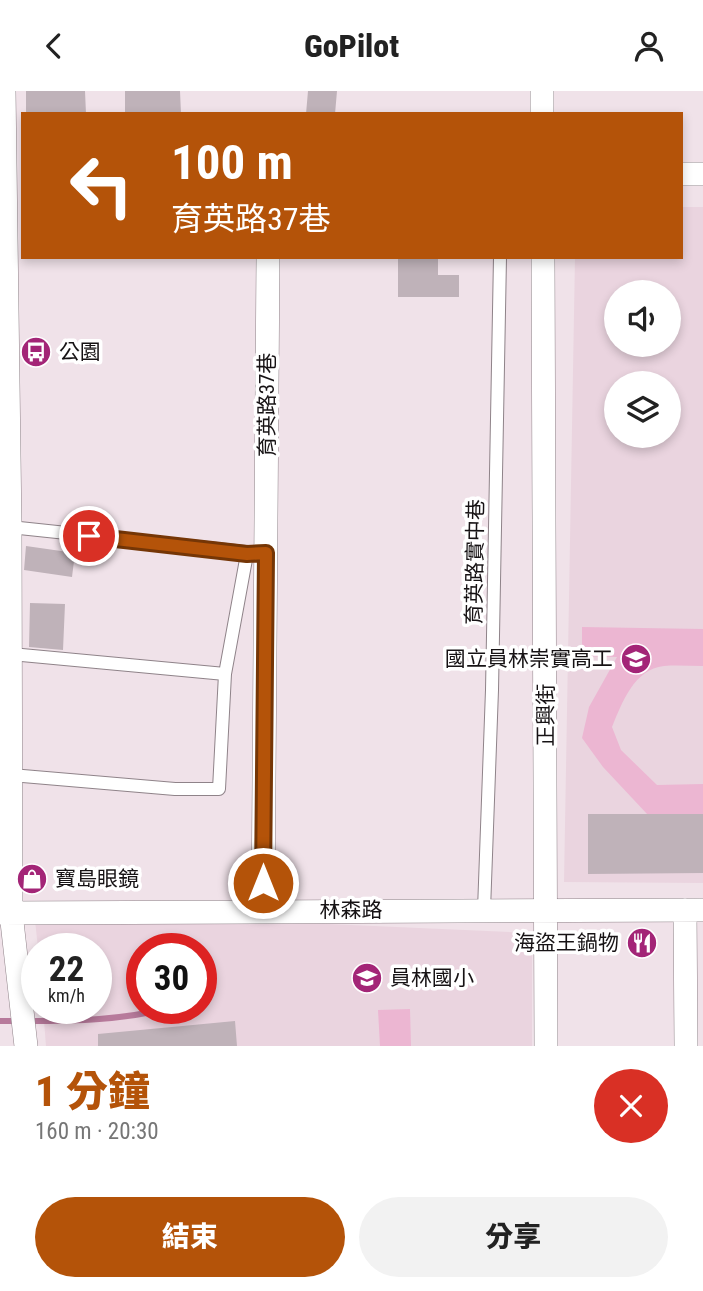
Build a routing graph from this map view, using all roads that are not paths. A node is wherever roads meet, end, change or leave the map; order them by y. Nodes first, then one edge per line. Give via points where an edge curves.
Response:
1 (5, 91) edge
2 (542, 91) edge
3 (542, 112) edge
4 (683, 174) edge
5 (703, 174) edge
6 (10, 178) edge
7 (268, 259) edge
8 (499, 259) edge
9 (543, 259) edge
10 (10, 527) junction
11 (257, 553) junction
12 (10, 654) junction
13 (225, 674) junction
14 (11, 775) junction
15 (484, 910) junction
16 (694, 910) edge
17 (263, 911) junction
18 (547, 911) junction
19 (6, 913) edge
20 (26, 1046) edge
21 (546, 1046) edge
22 (686, 1046) edge

1 - 6 street
2 - 3 street
4 - 5 street
6 - 10 street
7 - 11 street, 育英路37巷
8 - 15 lane, 育英路實中巷
9 - 18 street, 正興街
10 - 11 lane
10 - 12 street
11 - 13 lane
11 - 17 street, 育英路37巷
12 - 13 lane
12 - 14 street
13 - 14 lane via 219,789
14 - 19 street
15 - 17 street, 林森路
15 - 18 street, 林森路
16 - 18 street, 林森路
16 - 22 street
17 - 19 street, 林森路
18 - 21 street, 正興街
19 - 20 street

